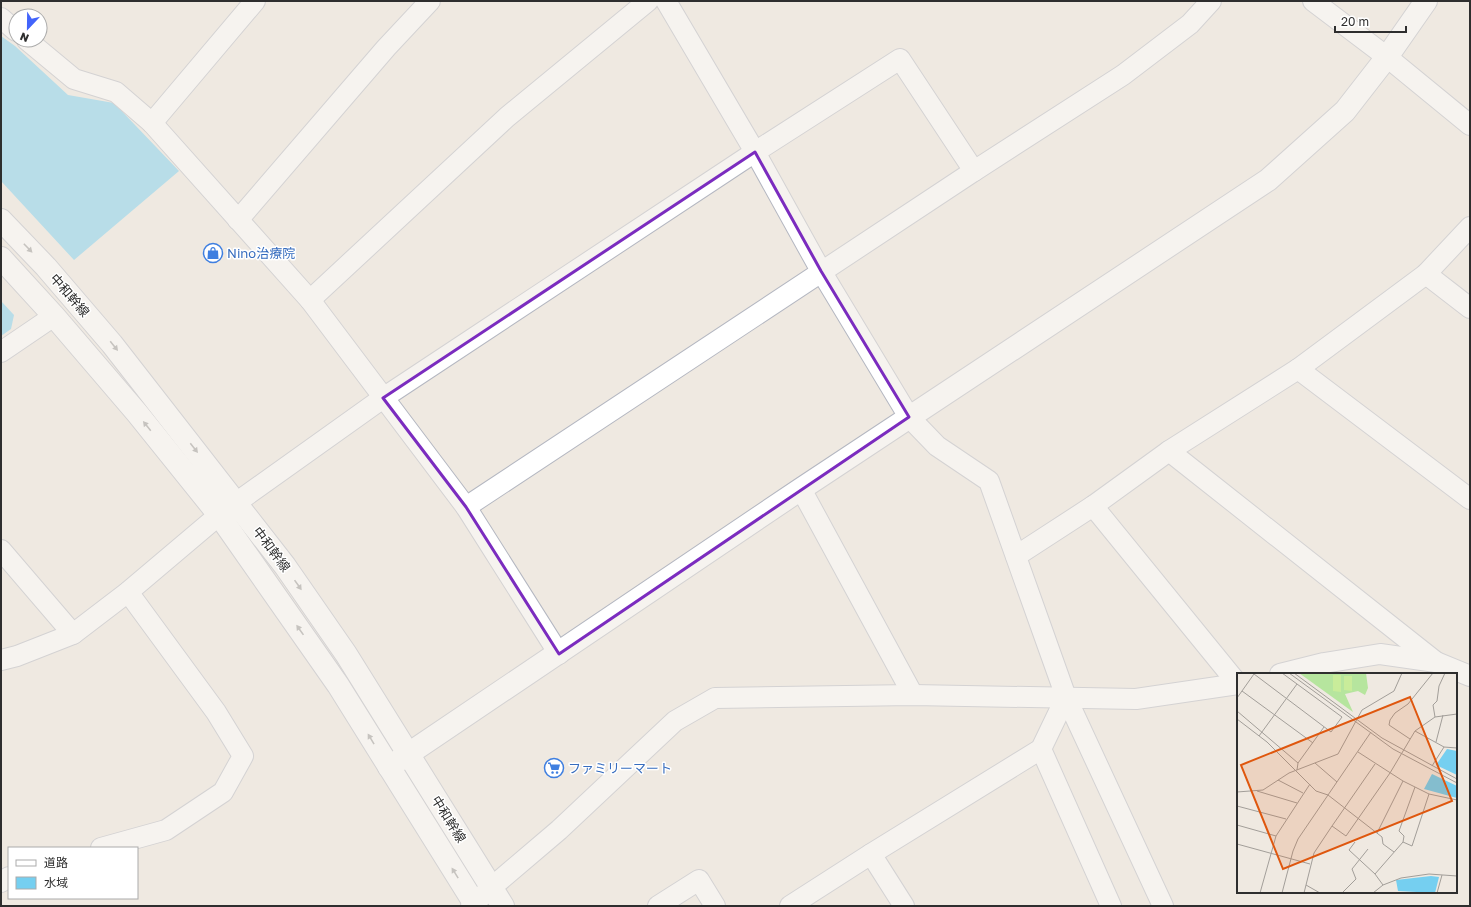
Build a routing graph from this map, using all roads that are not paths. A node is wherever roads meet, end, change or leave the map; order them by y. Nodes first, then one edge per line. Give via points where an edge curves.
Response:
1 (255, 1) edge
2 (430, 1) edge
3 (648, 1) edge
4 (666, 1) edge
5 (1211, 1) edge
6 (1313, 1) edge
7 (1426, 1) edge
8 (37, 48) edge
9 (1387, 57) junction
10 (152, 123) junction
11 (1470, 125) edge
12 (755, 152) junction
13 (974, 171) junction
14 (1, 220) edge
15 (238, 220) junction
16 (1470, 227) edge
17 (1, 258) edge
18 (821, 271) junction
19 (1426, 274) junction
20 (310, 300) junction
21 (1470, 308) edge
22 (54, 316) junction
23 (1, 352) edge
24 (1298, 369) junction
25 (383, 398) junction
26 (910, 417) junction
27 (1169, 451) junction
28 (801, 489) junction
29 (1470, 499) edge
30 (466, 506) junction
31 (1093, 506) junction
32 (228, 509) junction
33 (1, 550) edge
34 (1016, 556) junction
35 (128, 592) junction
36 (73, 634) junction
37 (559, 654) junction
38 (1, 660) edge
39 (1436, 662) junction
40 (1284, 673) edge
41 (1470, 676) edge
42 (1237, 683) edge
43 (1237, 684) edge
44 (913, 695) junction
45 (1066, 697) junction
46 (1041, 749) junction
47 (408, 754) junction
48 (388, 768) junction
49 (105, 847) edge
50 (871, 854) junction
51 (492, 887) junction
52 (474, 905) edge
53 (503, 906) edge
54 (658, 906) edge
55 (715, 906) edge
56 (790, 906) edge
57 (904, 906) edge
58 (1111, 906) edge
59 (1163, 906) edge

1 - 10 street
2 - 15 street via 386,48
3 - 20 street via 507,117
4 - 12 street
5 - 13 street via 1190,24 1123,75
6 - 9 street
7 - 9 main road
8 - 10 street via 74,79 116,92
9 - 11 street
9 - 26 main road via 1345,111 1268,180
10 - 15 street
12 - 13 street via 900,59
12 - 18 street
12 - 25 street
13 - 18 street
14 -> 32 main road, 中和幹線 via 46,267 112,344
15 - 20 street
16 - 19 street
17 - 22 main road, 中和幹線
18 - 26 street
18 - 30 street
19 - 21 street
19 - 24 street
20 - 25 street
22 - 23 street
32 -> 22 main road, 中和幹線 via 136,413
24 - 27 street
24 - 29 street
25 - 30 street
25 - 32 street
26 - 28 main road
26 - 34 street via 937,446 989,481
27 - 31 street
27 - 39 street
28 - 37 main road
28 - 44 street
30 - 37 street
31 - 34 street
31 - 42 street
32 - 35 street
32 -> 47 main road, 中和幹線 via 285,566 346,654
48 -> 32 main road, 中和幹線
33 - 36 street
34 - 45 street
35 - 36 street
35 - 49 street via 216,712 243,756 223,792 166,830
36 - 38 street
37 - 47 main road
39 - 40 street via 1380,654 1324,663
39 - 41 street
43 - 45 street via 1136,698
44 - 45 street
44 - 51 street via 714,698 675,721 559,830
45 - 46 street
45 - 59 street
46 - 50 street
46 - 58 street
47 - 48 main road
47 - 51 main road, 中和幹線
52 -> 48 main road, 中和幹線
50 - 56 street
50 - 57 street
51 - 52 street
51 - 53 main road, 中和幹線
54 - 55 street via 699,880

